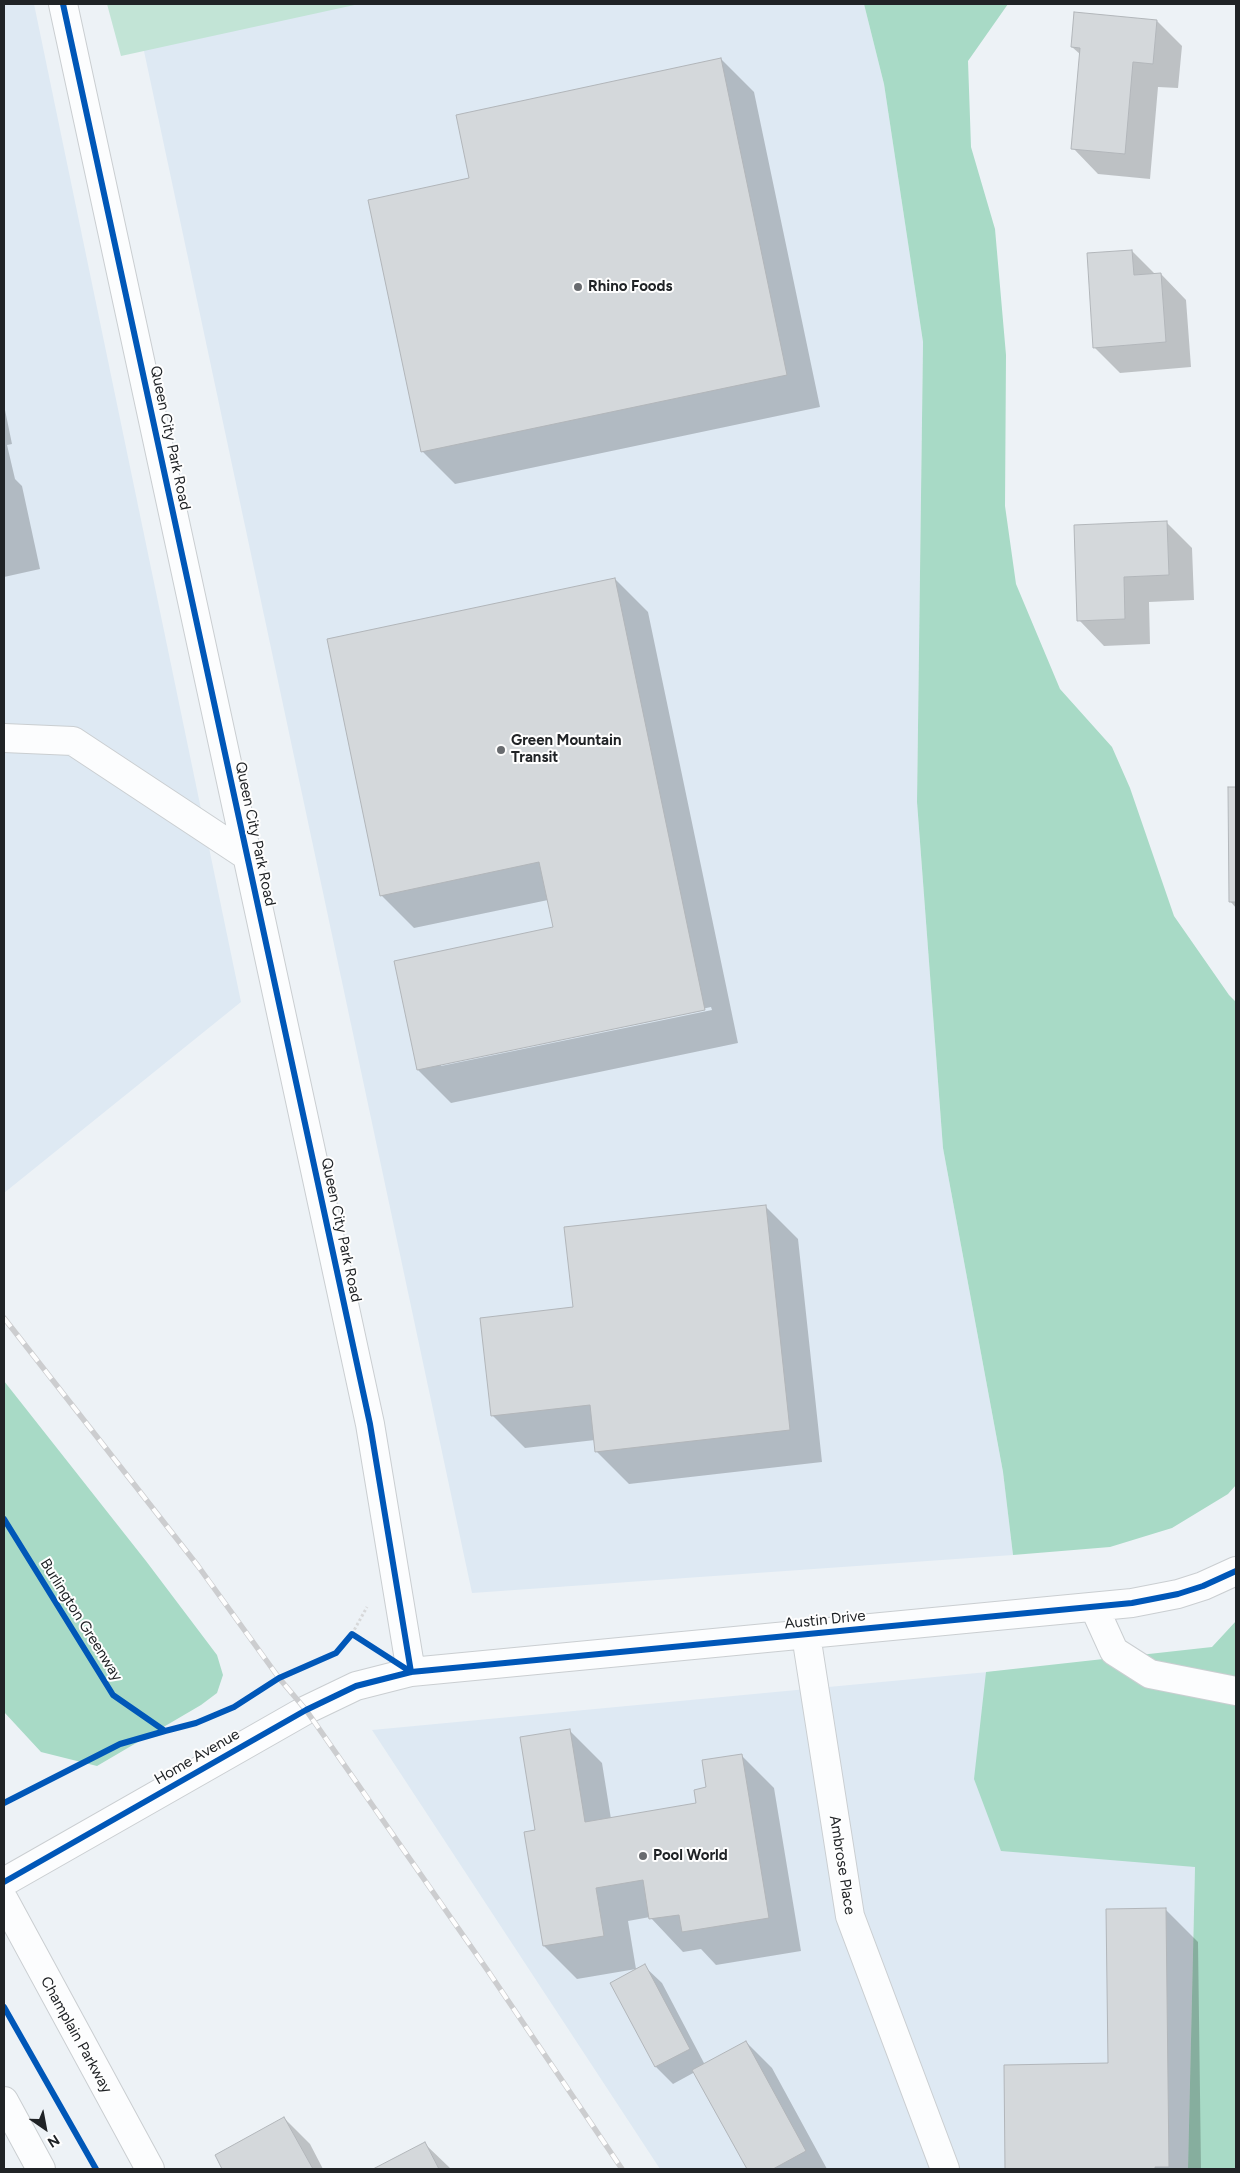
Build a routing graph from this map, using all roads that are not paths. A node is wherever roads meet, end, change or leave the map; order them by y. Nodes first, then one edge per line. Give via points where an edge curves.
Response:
1 (63, 4) edge
2 (4, 738) edge
3 (247, 856) junction
4 (1236, 1571) edge
5 (1094, 1607) junction
6 (806, 1635) junction
7 (411, 1672) junction
8 (1236, 1691) edge
9 (4, 1882) edge
10 (4, 1900) edge
11 (4, 2101) edge
12 (41, 2169) edge
13 (150, 2169) edge
14 (945, 2169) edge

1 - 3 street, Queen City Park Road
2 - 3 street via 73,741
3 - 7 street, Queen City Park Road via 370,1424
4 - 5 street, Austin Drive via 1178,1594
5 - 6 street, Austin Drive
5 - 8 street via 1114,1651 1150,1674
6 - 7 street, Austin Drive
6 - 14 street, Ambrose Place via 850,1916
7 - 9 street, Home Avenue via 356,1686 306,1710
10 - 13 street, Champlain Parkway
11 - 12 street

